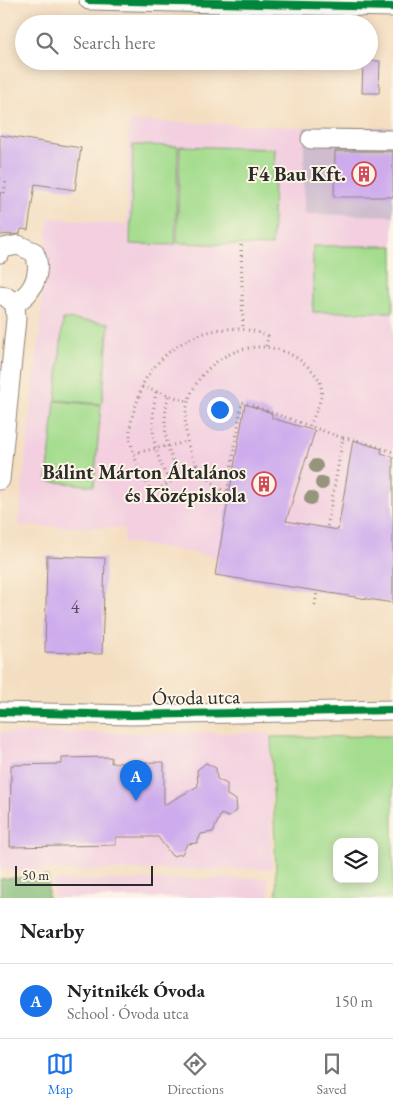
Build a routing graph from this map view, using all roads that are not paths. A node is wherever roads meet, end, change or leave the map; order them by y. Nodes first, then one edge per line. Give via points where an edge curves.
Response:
1 (89, 0) edge
2 (393, 6) edge
3 (311, 139) dead end
4 (393, 140) edge
5 (0, 253) edge
6 (7, 299) edge
7 (0, 480) edge
8 (393, 710) edge
9 (0, 712) edge

1 - 2 street
3 - 4 street
5 - 6 street via 2,248 18,245 34,252 39,261 30,291
6 - 7 street via 16,319
8 - 9 street, Óvoda utca via 131,715

